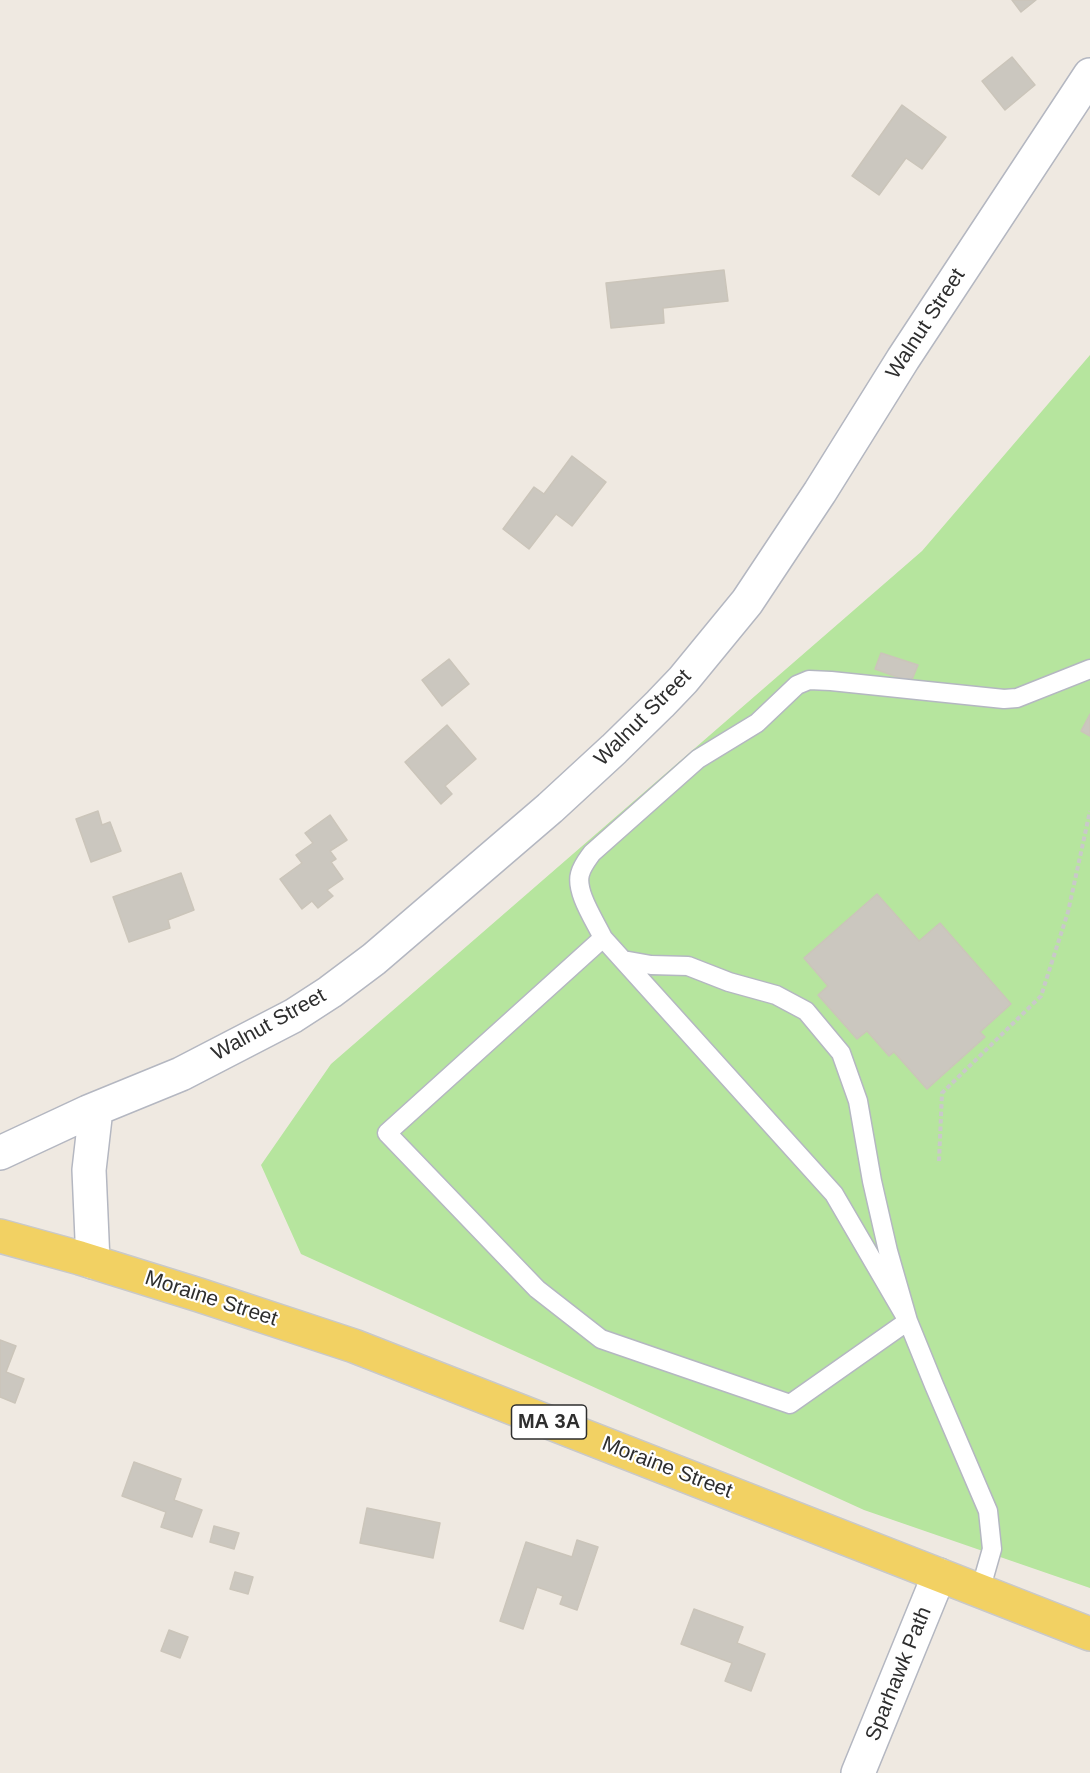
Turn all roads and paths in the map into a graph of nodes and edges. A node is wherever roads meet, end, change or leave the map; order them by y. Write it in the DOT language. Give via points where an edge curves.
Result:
graph roads {
  1 [pos="1090,75"];
  2 [pos="1090,669"];
  3 [pos="1090,812"];
  4 [pos="603,938"];
  5 [pos="624,960"];
  6 [pos="96,1109"];
  7 [pos="0,1153"];
  8 [pos="939,1161"];
  9 [pos="0,1236"];
  10 [pos="93,1262"];
  11 [pos="909,1321"];
  12 [pos="939,1575"];
  13 [pos="980,1591"];
  14 [pos="1090,1634"];
  15 [pos="858,1773"];
  1 -- 6 [label="street, Walnut Street" via="747,602 660,704 550,808 330,992 293,1016 181,1074"];
  2 -- 4 [label="lane" via="1017,698 1004,699 831,681 809,680 797,685 757,723 698,759 583,864 579,889"];
  3 -- 8 [label="path" via="1068,912 1041,996 942,1093"];
  4 -- 5 [label="lane"];
  4 -- 11 [label="lane" via="387,1133 537,1289 600,1339 790,1404"];
  5 -- 11 [label="lane" via="834,1194"];
  5 -- 11 [label="lane" via="688,966 776,995 806,1011 841,1053 858,1101 888,1251"];
  6 -- 7 [label="street, Walnut Street"];
  6 -- 10 [label="street" via="89,1170"];
  9 -- 10 [label="main road, Moraine Street / MA 3A"];
  10 -- 12 [label="main road, Moraine Street / MA 3A" via="354,1346"];
  11 -- 13 [label="lane" via="988,1511 992,1549"];
  12 -- 13 [label="main road, Moraine Street / MA 3A"];
  12 -- 15 [label="street, Sparhawk Path"];
  13 -- 14 [label="main road, Moraine Street / MA 3A"];
}
